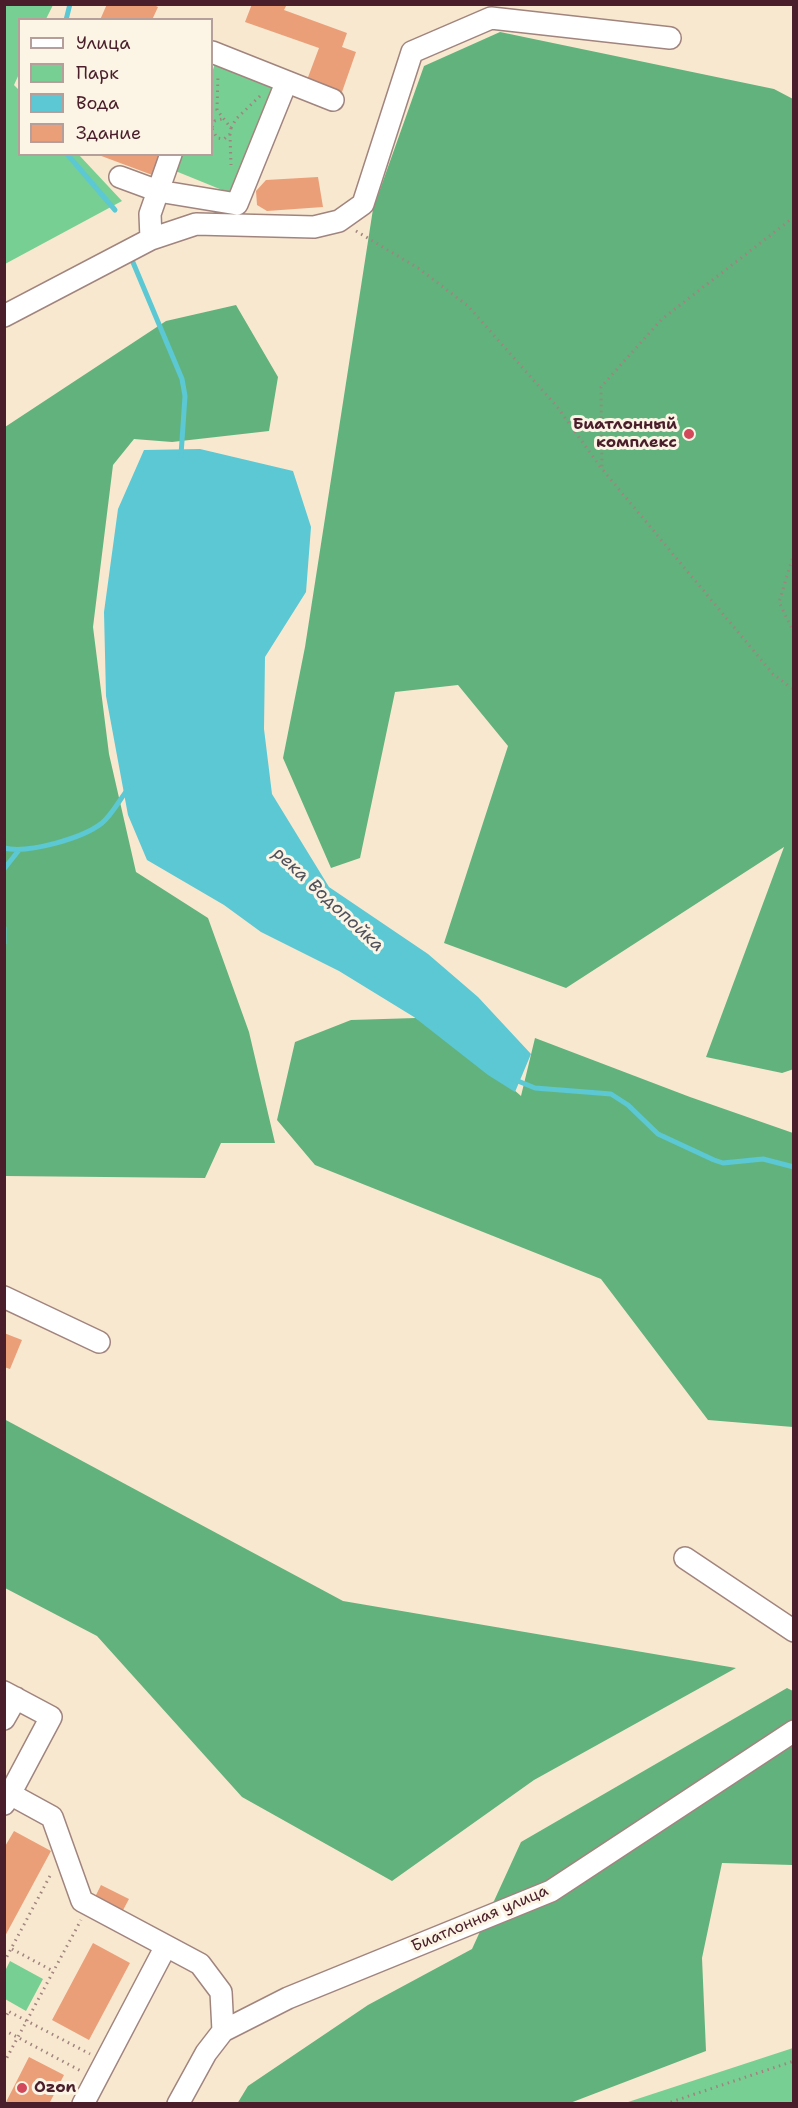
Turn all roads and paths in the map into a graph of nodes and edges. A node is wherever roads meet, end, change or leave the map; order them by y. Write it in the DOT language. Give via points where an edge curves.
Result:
graph roads {
  1 [pos="670,38"];
  2 [pos="217,59"];
  3 [pos="286,83"];
  4 [pos="265,92"];
  5 [pos="333,100"];
  6 [pos="222,119"];
  7 [pos="213,126"];
  8 [pos="231,128"];
  9 [pos="213,134"];
  10 [pos="230,135"];
  11 [pos="170,156"];
  12 [pos="231,173"];
  13 [pos="120,177"];
  14 [pos="158,191"];
  15 [pos="794,217"];
  16 [pos="339,221"];
  17 [pos="151,239"];
  18 [pos="4,316"];
  19 [pos="602,469"];
  20 [pos="794,553"];
  21 [pos="794,633"];
  22 [pos="794,690"];
  23 [pos="4,1297"];
  24 [pos="99,1342"];
  25 [pos="685,1558"];
  26 [pos="794,1632"];
  27 [pos="10,1695"];
  28 [pos="4,1719"];
  29 [pos="794,1731"];
  30 [pos="7,1799"];
  31 [pos="64,1851"];
  32 [pos="88,1905"];
  33 [pos="166,1946"];
  34 [pos="12,1949"];
  35 [pos="4,1962"];
  36 [pos="53,1971"];
  37 [pos="4,2008"];
  38 [pos="9,2011"];
  39 [pos="4,2020"];
  40 [pos="27,2020"];
  41 [pos="4,2030"];
  42 [pos="223,2031"];
  43 [pos="18,2037"];
  44 [pos="794,2061"];
  45 [pos="4,2063"];
  46 [pos="100,2070"];
  47 [pos="83,2103"];
  48 [pos="178,2103"];
  49 [pos="665,2103"];
  1 -- 16 [label="street" via="490,18 411,52 363,204"];
  2 -- 3 [label="street"];
  2 -- 6 [label="path" via="217,110"];
  3 -- 5 [label="street"];
  3 -- 14 [label="street" via="237,204"];
  4 -- 8 [label="path"];
  6 -- 7 [label="path"];
  6 -- 8 [label="path"];
  8 -- 10 [label="path"];
  9 -- 10 [label="path" via="224,139"];
  10 -- 12 [label="path"];
  11 -- 14 [label="street"];
  13 -- 14 [label="street"];
  14 -- 17 [label="street" via="150,214"];
  15 -- 19 [label="path" via="662,319 601,387"];
  16 -- 17 [label="street" via="314,227 196,224"];
  16 -- 19 [label="path" via="418,268 468,306 559,409"];
  17 -- 18 [label="street"];
  19 -- 22 [label="path" via="773,674"];
  20 -- 21 [label="path" via="779,602"];
  23 -- 24 [label="street"];
  25 -- 26 [label="street"];
  27 -- 28 [label="street"];
  27 -- 30 [label="street" via="51,1717"];
  29 -- 42 [label="street, Биатлонная улица" via="551,1891 288,1998"];
  30 -- 31 [label="street" via="52,1817"];
  31 -- 32 [label="street" via="78,1895"];
  31 -- 34 [label="path"];
  32 -- 33 [label="street"];
  32 -- 36 [label="path"];
  33 -- 42 [label="street" via="200,1964 220,1992"];
  33 -- 46 [label="street"];
  34 -- 35 [label="path"];
  34 -- 36 [label="path"];
  36 -- 40 [label="path"];
  37 -- 38 [label="path"];
  38 -- 39 [label="path"];
  38 -- 40 [label="path"];
  40 -- 43 [label="path"];
  40 -- 46 [label="path"];
  41 -- 43 [label="path"];
  42 -- 48 [label="street, Биатлонная улица"];
  43 -- 45 [label="path"];
  43 -- 46 [label="path"];
  44 -- 49 [label="path"];
  46 -- 47 [label="street"];
}
